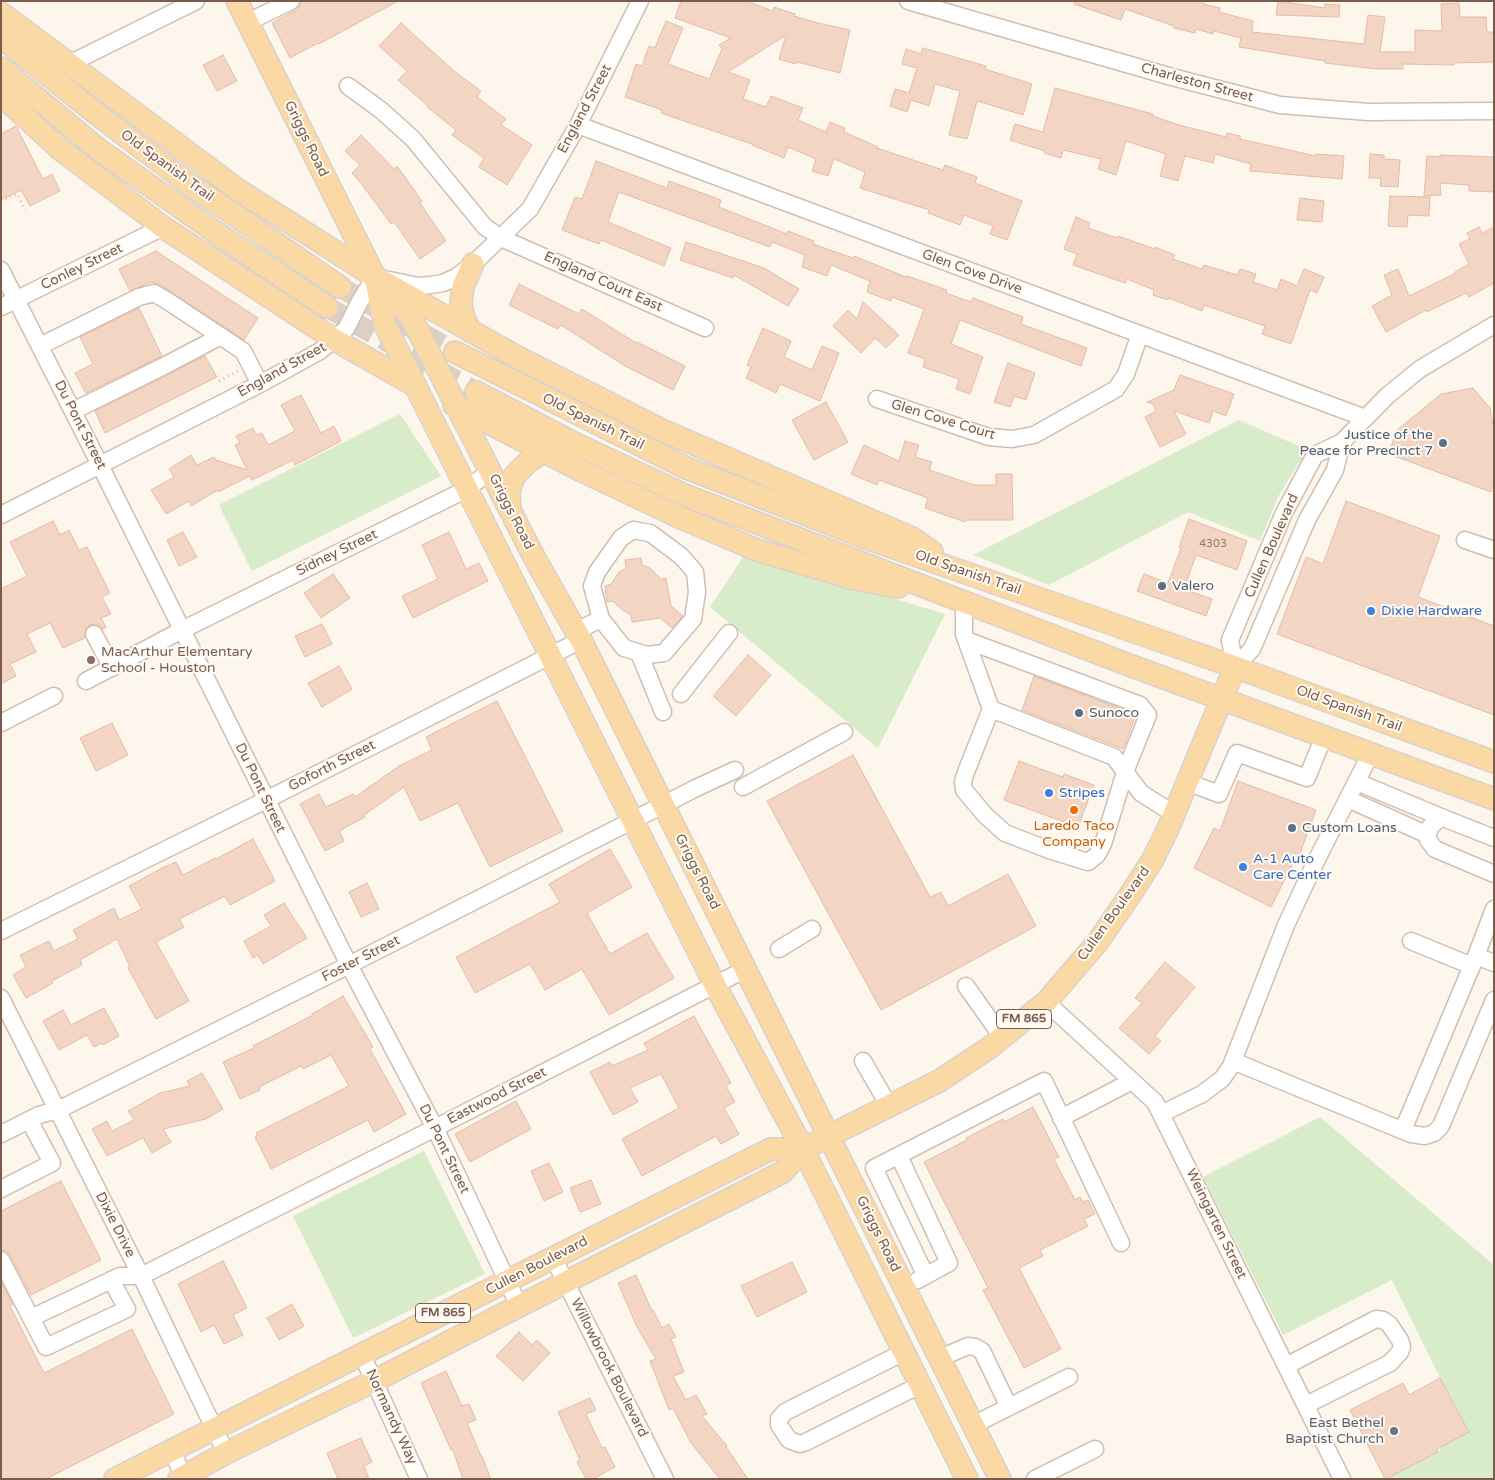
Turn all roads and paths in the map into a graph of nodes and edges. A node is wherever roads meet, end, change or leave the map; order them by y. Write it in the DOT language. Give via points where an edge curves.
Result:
graph roads {
  1 [pos="196,1"];
  2 [pos="238,1"];
  3 [pos="291,1"];
  4 [pos="640,1"];
  5 [pos="908,1"];
  6 [pos="1,13"];
  7 [pos="248,22"];
  8 [pos="1,37"];
  9 [pos="69,64"];
  10 [pos="1,68"];
  11 [pos="348,86"];
  12 [pos="1,95"];
  13 [pos="1494,112"];
  14 [pos="578,125"];
  15 [pos="1,201"];
  16 [pos="25,210"];
  17 [pos="163,227"];
  18 [pos="501,238"];
  19 [pos="473,264"];
  20 [pos="1,270"];
  21 [pos="375,277"];
  22 [pos="340,286"];
  23 [pos="9,303"];
  24 [pos="327,307"];
  25 [pos="1494,325"];
  26 [pos="705,328"];
  27 [pos="470,331"];
  28 [pos="1140,334"];
  29 [pos="221,336"];
  30 [pos="335,340"];
  31 [pos="40,346"];
  32 [pos="455,352"];
  33 [pos="244,368"];
  34 [pos="219,381"];
  35 [pos="260,384"];
  36 [pos="415,385"];
  37 [pos="476,392"];
  38 [pos="877,399"];
  39 [pos="458,407"];
  40 [pos="73,411"];
  41 [pos="1365,418"];
  42 [pos="1342,442"];
  43 [pos="544,452"];
  44 [pos="100,466"];
  45 [pos="490,471"];
  46 [pos="466,489"];
  47 [pos="510,512"];
  48 [pos="1,515"];
  49 [pos="1465,540"];
  50 [pos="1494,550"];
  51 [pos="967,573"];
  52 [pos="938,592"];
  53 [pos="964,602"];
  54 [pos="601,619"];
  55 [pos="182,630"];
  56 [pos="728,633"];
  57 [pos="94,634"];
  58 [pos="579,635"];
  59 [pos="966,640"];
  60 [pos="639,653"];
  61 [pos="550,655"];
  62 [pos="1235,667"];
  63 [pos="112,668"];
  64 [pos="86,681"];
  65 [pos="681,694"];
  66 [pos="54,696"];
  67 [pos="1221,699"];
  68 [pos="991,709"];
  69 [pos="663,712"];
  70 [pos="1,722"];
  71 [pos="844,732"];
  72 [pos="1324,736"];
  73 [pos="1438,741"];
  74 [pos="1371,753"];
  75 [pos="1494,762"];
  76 [pos="735,770"];
  77 [pos="1125,772"];
  78 [pos="1424,772"];
  79 [pos="1187,782"];
  80 [pos="1357,782"];
  81 [pos="743,787"];
  82 [pos="1348,799"];
  83 [pos="1494,799"];
  84 [pos="266,800"];
  85 [pos="664,805"];
  86 [pos="1174,814"];
  87 [pos="1441,817"];
  88 [pos="632,821"];
  89 [pos="1428,835"];
  90 [pos="1494,838"];
  91 [pos="1494,874"];
  92 [pos="1494,909"];
  93 [pos="812,930"];
  94 [pos="1,931"];
  95 [pos="1411,941"];
  96 [pos="779,949"];
  97 [pos="1474,961"];
  98 [pos="1493,961"];
  99 [pos="349,965"];
  100 [pos="746,969"];
  101 [pos="715,985"];
  102 [pos="966,986"];
  103 [pos="1,998"];
  104 [pos="1494,1000"];
  105 [pos="1046,1002"];
  106 [pos="1002,1037"];
  107 [pos="863,1061"];
  108 [pos="1233,1061"];
  109 [pos="1132,1081"];
  110 [pos="889,1106"];
  111 [pos="58,1110"];
  112 [pos="1161,1114"];
  113 [pos="1061,1118"];
  114 [pos="29,1120"];
  115 [pos="435,1128"];
  116 [pos="1402,1130"];
  117 [pos="1,1134"];
  118 [pos="829,1135"];
  119 [pos="803,1149"];
  120 [pos="899,1156"];
  121 [pos="1,1189"];
  122 [pos="1122,1244"];
  123 [pos="553,1257"];
  124 [pos="1,1260"];
  125 [pos="141,1276"];
  126 [pos="926,1276"];
  127 [pos="111,1280"];
  128 [pos="507,1281"];
  129 [pos="566,1283"];
  130 [pos="905,1287"];
  131 [pos="519,1306"];
  132 [pos="31,1318"];
  133 [pos="362,1354"];
  134 [pos="940,1358"];
  135 [pos="1286,1366"];
  136 [pos="912,1369"];
  137 [pos="1069,1377"];
  138 [pos="374,1381"];
  139 [pos="1306,1405"];
  140 [pos="1010,1407"];
  141 [pos="973,1425"];
  142 [pos="214,1429"];
  143 [pos="1095,1449"];
  144 [pos="172,1450"];
  145 [pos="226,1453"];
  146 [pos="182,1478"];
  147 [pos="116,1479"];
  148 [pos="420,1479"];
  149 [pos="665,1479"];
  150 [pos="967,1479"];
  151 [pos="1000,1479"];
  152 [pos="1035,1479"];
  153 [pos="1342,1479"];
  1 -- 9 [label="street"];
  2 -- 7 [label="main road, Griggs Road"];
  3 -- 7 [label="street"];
  4 -- 14 [label="street, England Street"];
  5 -- 13 [label="street, Charleston Street" via="1280,105 1368,112"];
  6 -- 9 [label="main road"];
  7 -- 21 [label="main road, Griggs Road"];
  8 -- 22 [label="main road, Old Spanish Trail" via="192,186"];
  9 -- 21 [label="main road" via="238,189"];
  10 -- 24 [label="main road, Old Spanish Trail" via="98,149"];
  11 -- 18 [label="street, England Court East" via="413,139 485,227"];
  12 -- 17 [label="main road" via="61,150"];
  14 -- 18 [label="street, England Street" via="530,209"];
  14 -- 28 [label="street, Glen Cove Drive"];
  15 -- 16 [label="path" via="17,194"];
  17 -- 23 [label="street, Conley Street"];
  17 -- 30 [label="main road"];
  18 -- 19 [label="street, England Street"];
  18 -- 26 [label="street, England Court East"];
  19 -- 21 [label="street, England Street" via="456,277 431,285 418,286"];
  19 -- 27 [label="main road" via="463,286 461,303"];
  20 -- 23 [label="street, Du Pont Street"];
  21 -- 27 [label="main road"];
  21 -- 30 [label="street, England Street" via="346,328"];
  21 -- 36 [label="main road, Griggs Road" via="385,325"];
  21 -- 39 [label="main road, Griggs Road" via="410,317"];
  23 -- 31 [label="street, Du Pont Street"];
  25 -- 41 [label="street, Cullen Boulevard" via="1420,369"];
  27 -- 51 [label="main road" via="664,431 912,538"];
  28 -- 38 [label="street, Glen Cove Court" via="1126,374 1116,390 1034,435 1012,439 989,437"];
  28 -- 41 [label="street, Glen Cove Drive"];
  29 -- 31 [label="street" via="154,293 139,297"];
  29 -- 35 [label="street" via="244,351"];
  29 -- 40 [label="street"];
  30 -- 35 [label="street, England Street" via="320,352"];
  30 -- 36 [label="main road"];
  31 -- 40 [label="street, Du Pont Street"];
  32 -- 51 [label="main road, Old Spanish Trail" via="684,467 866,538"];
  33 -- 34 [label="path"];
  35 -- 44 [label="street, England Street"];
  36 -- 39 [label="main road"];
  36 -- 46 [label="main road, Griggs Road"];
  37 -- 52 [label="main road, Old Spanish Trail" via="687,496"];
  39 -- 43 [label="main road"];
  39 -- 45 [label="main road, Griggs Road"];
  40 -- 44 [label="street, Du Pont Street"];
  41 -- 42 [label="street, Cullen Boulevard"];
  42 -- 62 [label="street, Cullen Boulevard" via="1335,470 1307,520 1252,649"];
  42 -- 62 [label="street, Cullen Boulevard" via="1315,455 1284,513 1230,640"];
  43 -- 47 [label="main road" via="515,475 509,490"];
  43 -- 52 [label="main road" via="679,517 757,550 851,578"];
  44 -- 48 [label="street, England Street"];
  44 -- 55 [label="street, Du Pont Street"];
  45 -- 46 [label="street, Sidney Street"];
  45 -- 47 [label="main road, Griggs Road"];
  46 -- 55 [label="street, Sidney Street"];
  46 -- 61 [label="main road, Griggs Road"];
  47 -- 58 [label="main road, Griggs Road"];
  49 -- 50 [label="street"];
  51 -- 53 [label="main road"];
  51 -- 62 [label="main road, Old Spanish Trail"];
  52 -- 53 [label="main road, Old Spanish Trail"];
  53 -- 59 [label="street"];
  53 -- 67 [label="main road, Old Spanish Trail"];
  54 -- 58 [label="street, Goforth Street"];
  54 -- 60 [label="street" via="624,648"];
  54 -- 60 [label="street" via="592,586 597,572 621,538 633,530 650,533 681,556 695,572 697,592 693,619 664,653"];
  55 -- 63 [label="street, Sidney Street"];
  55 -- 84 [label="street, Du Pont Street"];
  56 -- 65 [label="street"];
  57 -- 63 [label="street"];
  58 -- 61 [label="street, Goforth Street"];
  58 -- 85 [label="main road, Griggs Road"];
  59 -- 68 [label="street"];
  59 -- 77 [label="street" via="1140,705 1148,715"];
  60 -- 69 [label="street"];
  61 -- 84 [label="street, Goforth Street"];
  61 -- 88 [label="main road, Griggs Road"];
  62 -- 67 [label="main road, Cullen Boulevard / FM 865"];
  62 -- 73 [label="main road, Old Spanish Trail"];
  63 -- 64 [label="street, Sidney Street"];
  66 -- 70 [label="street"];
  67 -- 72 [label="main road, Old Spanish Trail"];
  67 -- 79 [label="main road, Cullen Boulevard / FM 865"];
  68 -- 77 [label="street" via="1114,757"];
  68 -- 77 [label="street" via="966,772 964,790 1005,833 1088,862 1103,844"];
  71 -- 81 [label="street"];
  72 -- 74 [label="main road, Old Spanish Trail"];
  72 -- 79 [label="street" via="1307,778 1237,752 1219,794"];
  73 -- 75 [label="main road, Old Spanish Trail"];
  73 -- 78 [label="main road"];
  74 -- 78 [label="main road, Old Spanish Trail"];
  74 -- 80 [label="street"];
  76 -- 85 [label="street, Foster Street"];
  77 -- 86 [label="street" via="1141,793"];
  78 -- 83 [label="main road, Old Spanish Trail"];
  79 -- 86 [label="main road, Cullen Boulevard / FM 865"];
  80 -- 82 [label="street"];
  80 -- 87 [label="street"];
  82 -- 89 [label="street"];
  82 -- 108 [label="street" via="1286,925"];
  84 -- 94 [label="street, Goforth Street"];
  84 -- 99 [label="street, Du Pont Street"];
  85 -- 88 [label="street, Foster Street"];
  85 -- 100 [label="main road, Griggs Road"];
  86 -- 105 [label="main road, Cullen Boulevard / FM 865" via="1152,861 1130,895 1097,943"];
  87 -- 89 [label="street" via="1430,827"];
  87 -- 90 [label="street"];
  88 -- 99 [label="street, Foster Street"];
  88 -- 101 [label="main road, Griggs Road"];
  89 -- 91 [label="street" via="1435,849"];
  92 -- 97 [label="street"];
  93 -- 96 [label="street"];
  95 -- 97 [label="street"];
  97 -- 98 [label="street"];
  97 -- 116 [label="street"];
  99 -- 111 [label="street, Foster Street"];
  99 -- 115 [label="street, Du Pont Street"];
  100 -- 101 [label="street, Eastwood Street"];
  100 -- 118 [label="main road, Griggs Road"];
  101 -- 115 [label="street, Eastwood Street"];
  101 -- 119 [label="main road, Griggs Road"];
  102 -- 106 [label="street"];
  103 -- 111 [label="street, Dixie Drive"];
  104 -- 116 [label="street" via="1440,1126 1425,1136"];
  105 -- 106 [label="main road, Cullen Boulevard / FM 865"];
  105 -- 109 [label="street, Weingarten Street"];
  106 -- 110 [label="main road, Cullen Boulevard / FM 865" via="939,1081"];
  107 -- 110 [label="street"];
  108 -- 112 [label="street" via="1222,1079 1202,1094"];
  108 -- 116 [label="street"];
  109 -- 112 [label="street, Weingarten Street" via="1155,1102"];
  109 -- 113 [label="street"];
  110 -- 118 [label="main road, Cullen Boulevard / FM 865"];
  111 -- 114 [label="street, Foster Street"];
  111 -- 125 [label="street, Dixie Drive"];
  112 -- 135 [label="street, Weingarten Street"];
  113 -- 120 [label="street" via="1044,1081"];
  113 -- 122 [label="street"];
  114 -- 117 [label="street, Foster Street"];
  114 -- 121 [label="street" via="52,1163"];
  115 -- 125 [label="street, Eastwood Street"];
  115 -- 128 [label="street, Du Pont Street"];
  118 -- 119 [label="main road, Cullen Boulevard / FM 865"];
  118 -- 130 [label="main road, Griggs Road"];
  119 -- 123 [label="main road, Cullen Boulevard / FM 865" via="771,1149"];
  119 -- 129 [label="main road, Cullen Boulevard / FM 865" via="783,1172"];
  119 -- 136 [label="main road, Griggs Road"];
  120 -- 126 [label="street" via="950,1263"];
  120 -- 126 [label="street" via="874,1168"];
  123 -- 128 [label="main road, Cullen Boulevard / FM 865"];
  123 -- 129 [label="street, Willowbrook Boulevard"];
  124 -- 132 [label="street"];
  125 -- 127 [label="street" via="120,1276"];
  125 -- 142 [label="street, Dixie Drive"];
  126 -- 130 [label="street"];
  127 -- 132 [label="street"];
  127 -- 132 [label="street" via="126,1310 46,1347"];
  128 -- 131 [label="street, Du Pont Street"];
  128 -- 133 [label="main road, Cullen Boulevard / FM 865"];
  129 -- 131 [label="main road, Cullen Boulevard / FM 865"];
  129 -- 149 [label="street, Willowbrook Boulevard"];
  130 -- 134 [label="main road, Griggs Road"];
  131 -- 138 [label="main road, Cullen Boulevard / FM 865"];
  133 -- 138 [label="street, Normandy Way"];
  133 -- 142 [label="main road, Cullen Boulevard / FM 865"];
  134 -- 136 [label="main road"];
  134 -- 140 [label="street" via="975,1346 982,1351"];
  134 -- 141 [label="main road, Griggs Road"];
  135 -- 139 [label="street, Weingarten Street"];
  135 -- 139 [label="street" via="1376,1319 1389,1324 1400,1340 1400,1352 1390,1363"];
  136 -- 136 [label="street" via="785,1412 779,1419 779,1425 789,1440 800,1444 806,1442"];
  136 -- 150 [label="main road, Griggs Road"];
  137 -- 140 [label="street"];
  138 -- 145 [label="main road, Cullen Boulevard / FM 865"];
  138 -- 148 [label="street, Normandy Way"];
  139 -- 153 [label="street, Weingarten Street"];
  140 -- 141 [label="street"];
  141 -- 151 [label="main road, Griggs Road"];
  142 -- 144 [label="main road, Cullen Boulevard / FM 865"];
  142 -- 145 [label="street, Dixie Drive"];
  143 -- 152 [label="street"];
  144 -- 146 [label="street"];
  144 -- 147 [label="main road, Cullen Boulevard / FM 865"];
  145 -- 146 [label="main road, Cullen Boulevard / FM 865"];
}
